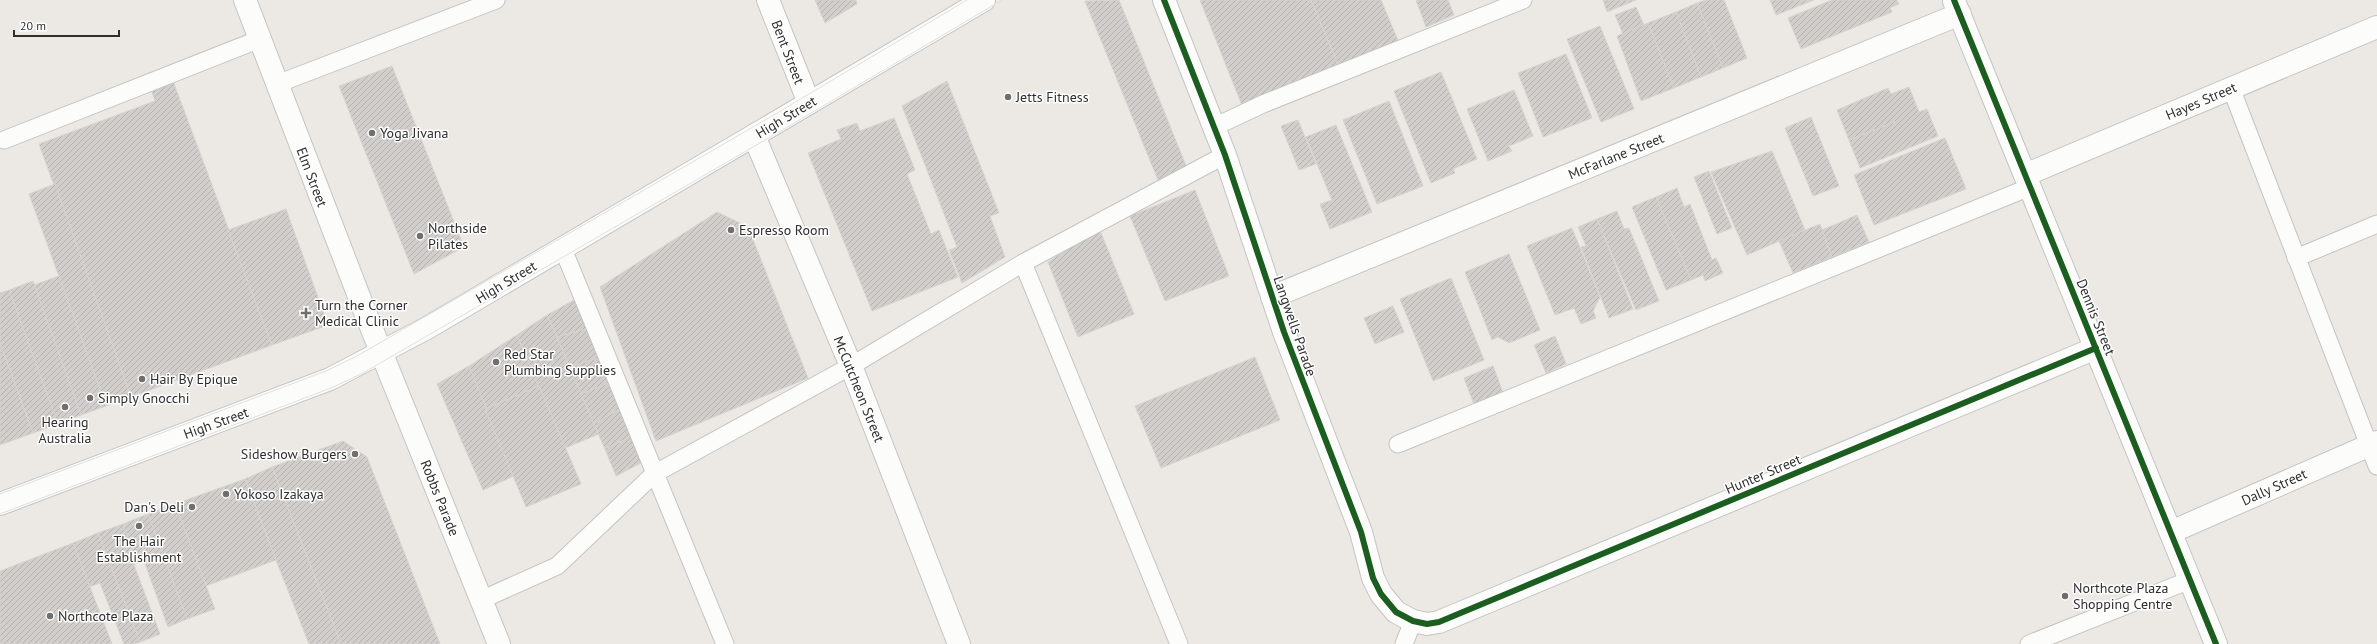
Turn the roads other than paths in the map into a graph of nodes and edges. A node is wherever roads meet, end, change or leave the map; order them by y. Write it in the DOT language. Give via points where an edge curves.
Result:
graph roads {
  1 [pos="245,0"];
  2 [pos="496,0"];
  3 [pos="768,0"];
  4 [pos="984,0"];
  5 [pos="1164,0"];
  6 [pos="1523,0"];
  7 [pos="1957,7"];
  8 [pos="2377,27"];
  9 [pos="260,39"];
  10 [pos="277,84"];
  11 [pos="2231,88"];
  12 [pos="809,103"];
  13 [pos="1214,127"];
  14 [pos="754,136"];
  15 [pos="4,140"];
  16 [pos="1225,155"];
  17 [pos="2027,181"];
  18 [pos="2377,224"];
  19 [pos="563,248"];
  20 [pos="2296,258"];
  21 [pos="1023,263"];
  22 [pos="1272,297"];
  23 [pos="2096,348"];
  24 [pos="381,353"];
  25 [pos="851,366"];
  26 [pos="1398,444"];
  27 [pos="2373,444"];
  28 [pos="2377,466"];
  29 [pos="654,474"];
  30 [pos="0,504"];
  31 [pos="2171,532"];
  32 [pos="2190,580"];
  33 [pos="481,600"];
  34 [pos="1413,621"];
  35 [pos="1439,622"];
  36 [pos="499,644"];
  37 [pos="725,644"];
  38 [pos="959,644"];
  39 [pos="1179,644"];
  40 [pos="1404,644"];
  41 [pos="2029,644"];
  42 [pos="2216,644"];
  1 -- 9 [label="street, Elm Street"];
  2 -- 10 [label="lane"];
  3 -- 12 [label="street, Bent Street"];
  4 -- 12 [label="street, High Street"];
  5 -- 13 [label="street, Langwells Parade"];
  6 -- 13 [label="lane" via="1263,104"];
  7 -- 17 [label="street, Dennis Street"];
  7 -- 22 [label="street, McFarlane Street"];
  8 -- 11 [label="street, Hayes Street"];
  9 -- 10 [label="street, Elm Street"];
  9 -- 15 [label="lane"];
  10 -- 24 [label="street, Elm Street"];
  11 -- 17 [label="street, Hayes Street"];
  11 -- 20 [label="lane"];
  12 -- 14 [label="street, High Street"];
  13 -- 16 [label="street, Langwells Parade"];
  14 -- 19 [label="street, High Street"];
  14 -- 25 [label="street, McCutcheon Street"];
  16 -- 21 [label="lane"];
  16 -- 22 [label="street, Langwells Parade"];
  17 -- 23 [label="street, Dennis Street"];
  17 -- 26 [label="lane"];
  18 -- 20 [label="lane"];
  19 -- 24 [label="street, High Street"];
  19 -- 29 [label="lane"];
  20 -- 27 [label="lane"];
  21 -- 25 [label="lane"];
  21 -- 39 [label="lane"];
  22 -- 34 [label="street, Langwells Parade" via="1361,532 1373,578 1389,606"];
  23 -- 31 [label="street, Dennis Street"];
  23 -- 35 [label="street, Hunter Street"];
  24 -- 30 [label="street, High Street" via="330,379 286,397"];
  24 -- 33 [label="street, Robbs Parade"];
  25 -- 29 [label="lane"];
  25 -- 38 [label="street, McCutcheon Street"];
  27 -- 28 [label="lane"];
  27 -- 31 [label="street, Dally Street"];
  29 -- 33 [label="lane" via="557,566"];
  29 -- 37 [label="lane"];
  31 -- 32 [label="street, Dennis Street"];
  32 -- 41 [label="lane"];
  32 -- 42 [label="street, Dennis Street"];
  33 -- 36 [label="street, Robbs Parade"];
  34 -- 35 [label="street, Langwells Parade" via="1427,624"];
  34 -- 40 [label="lane"];
}
